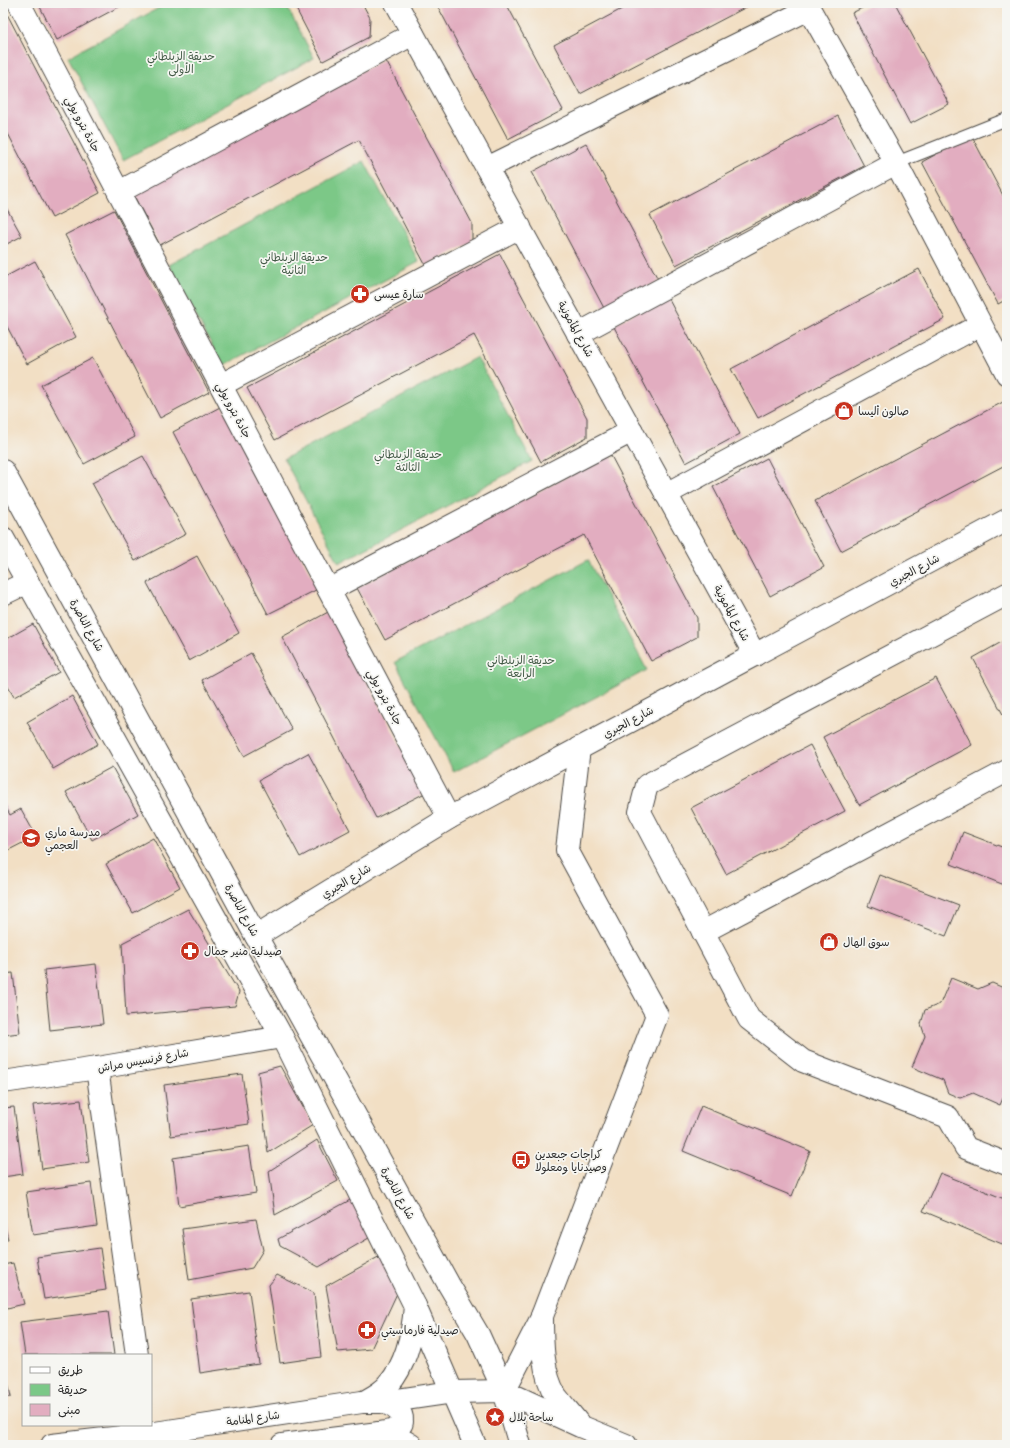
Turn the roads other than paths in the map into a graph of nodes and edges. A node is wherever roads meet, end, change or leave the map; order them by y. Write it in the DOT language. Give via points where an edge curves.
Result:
graph roads {
  1 [pos="19,3"];
  2 [pos="402,5"];
  3 [pos="812,5"];
  4 [pos="413,34"];
  5 [pos="1007,119"];
  6 [pos="896,163"];
  7 [pos="487,168"];
  8 [pos="119,192"];
  9 [pos="520,227"];
  10 [pos="980,325"];
  11 [pos="578,334"];
  12 [pos="1007,374"];
  13 [pos="220,384"];
  14 [pos="632,431"];
  15 [pos="3,471"];
  16 [pos="666,494"];
  17 [pos="1007,520"];
  18 [pos="3,538"];
  19 [pos="28,582"];
  20 [pos="329,590"];
  21 [pos="3,594"];
  22 [pos="1007,594"];
  23 [pos="755,655"];
  24 [pos="579,748"];
  25 [pos="1007,771"];
  26 [pos="449,818"];
  27 [pos="703,932"];
  28 [pos="256,936"];
  29 [pos="282,1037"];
  30 [pos="97,1068"];
  31 [pos="3,1082"];
  32 [pos="1007,1164"];
  33 [pos="415,1306"];
  34 [pos="542,1316"];
  35 [pos="137,1354"];
  36 [pos="504,1390"];
  37 [pos="453,1392"];
  38 [pos="373,1402"];
  39 [pos="580,1426"];
  40 [pos="148,1429"];
  41 [pos="379,1433"];
  42 [pos="52,1445"];
  43 [pos="282,1445"];
  44 [pos="411,1445"];
  45 [pos="475,1445"];
  46 [pos="520,1445"];
  47 [pos="626,1445"];
  1 -- 8 [label="street, جادة بترو بولي"];
  2 -- 4 [label="street, شارع المأمونية"];
  3 -- 6 [label="street"];
  3 -- 7 [label="street"];
  4 -- 7 [label="street, شارع المأمونية"];
  4 -- 8 [label="street"];
  5 -- 6 [label="lane"];
  6 -- 10 [label="street"];
  6 -- 11 [label="street"];
  7 -- 9 [label="street, شارع المأمونية"];
  8 -- 13 [label="street, جادة بترو بولي"];
  9 -- 11 [label="street, شارع المأمونية"];
  9 -- 13 [label="street"];
  10 -- 12 [label="street"];
  10 -- 16 [label="street"];
  11 -- 14 [label="street, شارع المأمونية"];
  13 -- 20 [label="street, جادة بترو بولي"];
  14 -- 16 [label="street, شارع المأمونية"];
  14 -- 20 [label="street"];
  15 -- 28 [label="street, شارع الناصرة"];
  16 -- 23 [label="street, شارع المأمونية"];
  17 -- 23 [label="street, شارع الجبري"];
  18 -- 19 [label="street"];
  19 -- 21 [label="street"];
  19 -- 29 [label="street"];
  20 -- 26 [label="street, جادة بترو بولي"];
  22 -- 27 [label="street" via="647,785 640,812"];
  23 -- 24 [label="street, شارع الجبري"];
  24 -- 26 [label="street, شارع الجبري"];
  24 -- 34 [label="street" via="567,850 657,1015"];
  25 -- 27 [label="street"];
  26 -- 28 [label="street, شارع الجبري"];
  27 -- 32 [label="street" via="749,1019 803,1061 948,1117 966,1148"];
  28 -- 36 [label="street, شارع الناصرة" via="478,1334"];
  29 -- 30 [label="street, شارع فرنسيس مراش"];
  29 -- 33 [label="street"];
  30 -- 31 [label="street, شارع فرنسيس مراش"];
  30 -- 35 [label="street"];
  33 -- 37 [label="street"];
  33 -- 38 [label="street" via="408,1347 400,1366 389,1385 377,1394"];
  34 -- 36 [label="street"];
  34 -- 39 [label="street" via="544,1359 549,1381 556,1396"];
  36 -- 37 [label="street, شارع المنامة"];
  36 -- 39 [label="street"];
  36 -- 46 [label="street, شارع الناصرة"];
  37 -- 38 [label="street, شارع المنامة"];
  37 -- 45 [label="street"];
  38 -- 40 [label="street, شارع المنامة"];
  38 -- 41 [label="street" via="394,1407 401,1413 401,1425 396,1429"];
  39 -- 47 [label="street"];
  40 -- 42 [label="street, شارع المنامة"];
  41 -- 43 [label="street"];
  41 -- 44 [label="street"];
}
